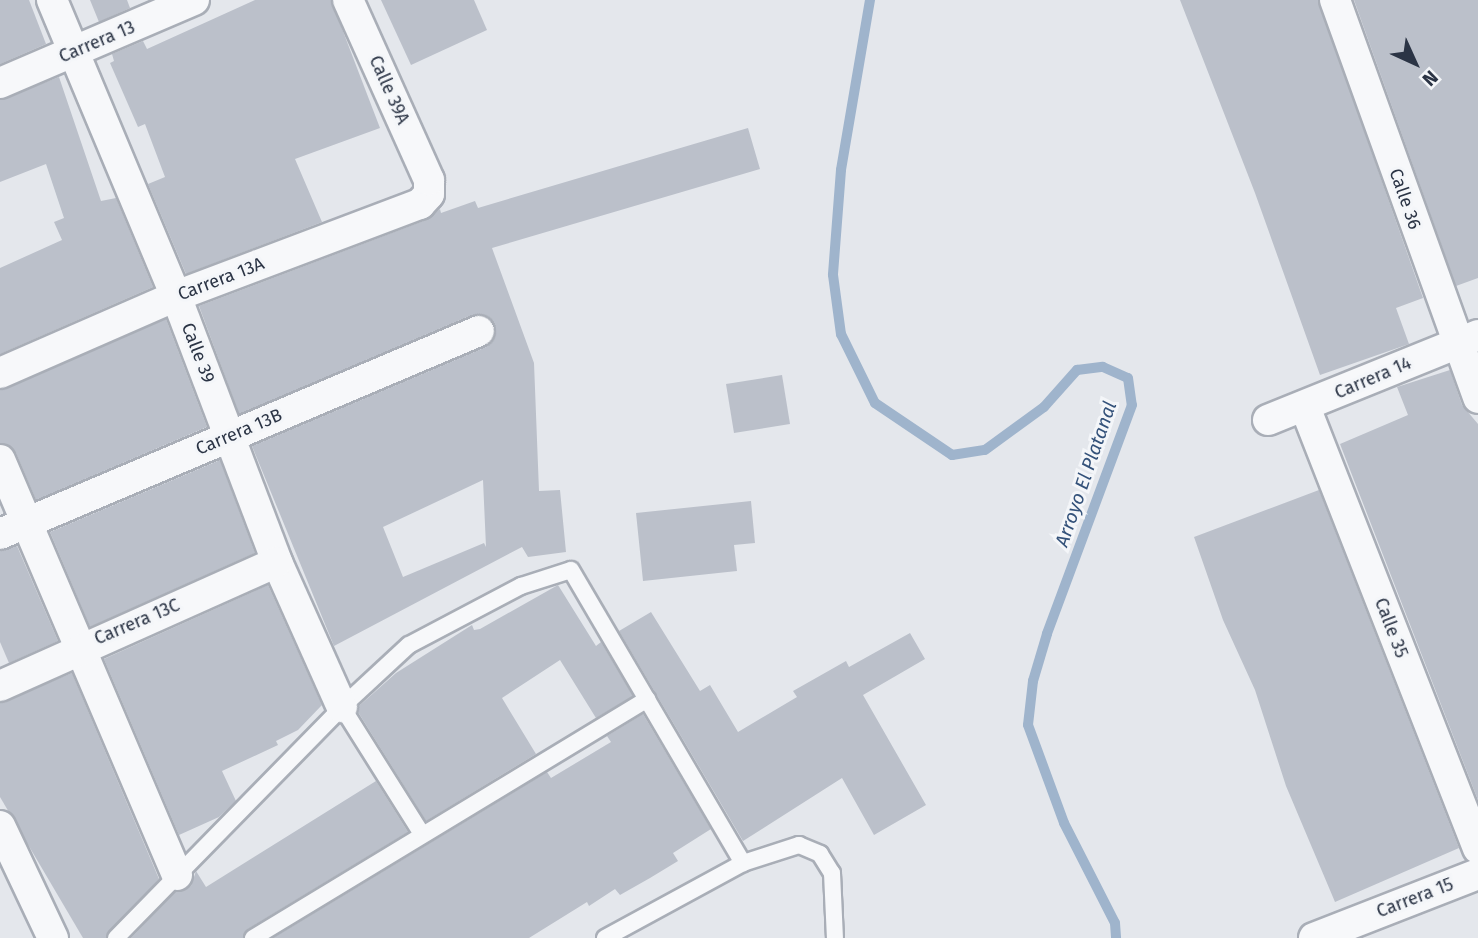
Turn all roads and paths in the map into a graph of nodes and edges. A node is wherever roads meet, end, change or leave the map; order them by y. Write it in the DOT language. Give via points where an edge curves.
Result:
graph roads {
  1 [pos="52,0"];
  2 [pos="194,0"];
  3 [pos="348,0"];
  4 [pos="1335,0"];
  5 [pos="75,52"];
  6 [pos="0,83"];
  7 [pos="429,180"];
  8 [pos="176,296"];
  9 [pos="479,331"];
  10 [pos="1467,339"];
  11 [pos="0,373"];
  12 [pos="1478,398"];
  13 [pos="1305,407"];
  14 [pos="1268,420"];
  15 [pos="229,435"];
  16 [pos="0,460"];
  17 [pos="28,522"];
  18 [pos="0,534"];
  19 [pos="277,562"];
  20 [pos="79,647"];
  21 [pos="0,686"];
  22 [pos="647,699"];
  23 [pos="342,707"];
  24 [pos="0,826"];
  25 [pos="422,834"];
  26 [pos="1478,848"];
  27 [pos="743,863"];
  28 [pos="177,874"];
  29 [pos="1478,874"];
  30 [pos="1322,937"];
  31 [pos="53,938"];
  32 [pos="116,938"];
  33 [pos="253,938"];
  34 [pos="605,938"];
  35 [pos="835,938"];
  1 -- 5 [label="street, Calle 39"];
  2 -- 5 [label="street, Carrera 13"];
  3 -- 7 [label="street, Calle 39A"];
  4 -- 10 [label="street, Calle 36"];
  5 -- 6 [label="street, Carrera 13"];
  5 -- 8 [label="street, Calle 39"];
  7 -- 8 [label="street, Carrera 13A" via="429,194 420,204"];
  8 -- 11 [label="street, Carrera 13A"];
  8 -- 15 [label="street, Calle 39"];
  9 -- 15 [label="street, Carrera 13B"];
  10 -- 12 [label="street, Calle 36"];
  10 -- 13 [label="street, Carrera 14"];
  13 -- 14 [label="street, Carrera 14"];
  13 -- 26 [label="street, Calle 35"];
  15 -- 17 [label="street, Carrera 13B"];
  15 -- 19 [label="street, Calle 39"];
  16 -- 17 [label="street"];
  17 -- 18 [label="street, Carrera 13B"];
  17 -- 20 [label="street"];
  19 -- 20 [label="street, Carrera 13C"];
  19 -- 23 [label="street, Calle 39"];
  20 -- 21 [label="street, Carrera 13C"];
  20 -- 28 [label="street"];
  22 -- 23 [label="lane" via="571,569 521,586 409,645"];
  22 -- 25 [label="lane"];
  22 -- 27 [label="lane"];
  23 -- 25 [label="lane"];
  23 -- 28 [label="lane"];
  24 -- 31 [label="street"];
  25 -- 33 [label="lane"];
  27 -- 34 [label="lane"];
  27 -- 35 [label="lane" via="799,845 820,854 832,873"];
  28 -- 32 [label="lane"];
  29 -- 30 [label="street, Carrera 15"];
}
